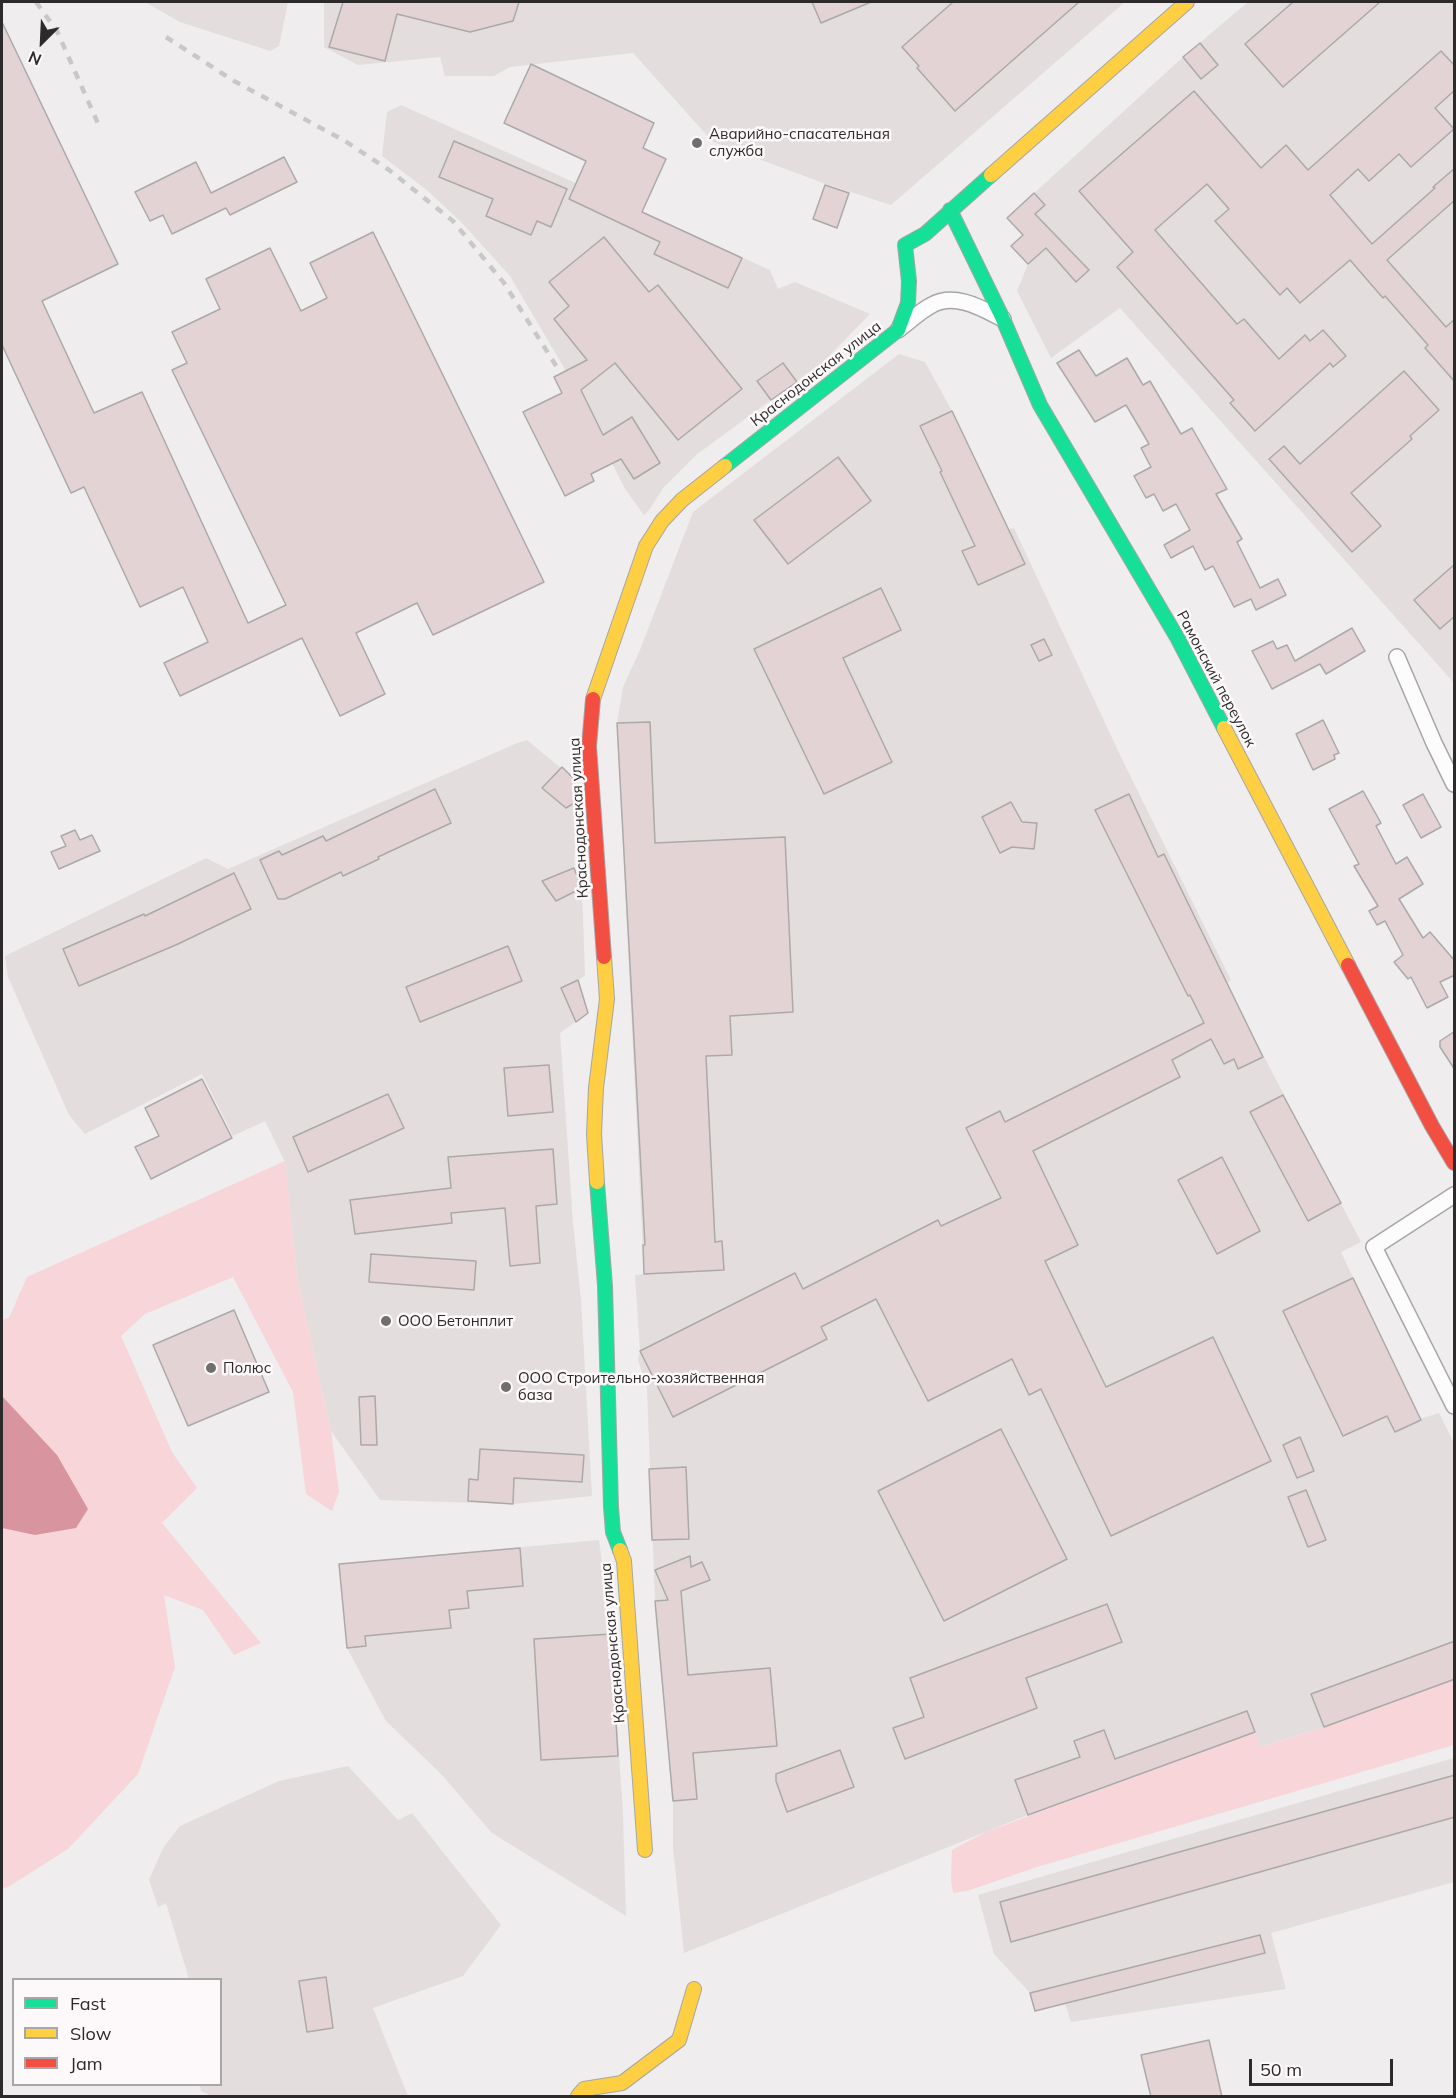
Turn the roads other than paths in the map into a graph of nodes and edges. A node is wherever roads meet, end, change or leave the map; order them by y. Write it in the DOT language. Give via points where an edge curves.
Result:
graph roads {
  1 [pos="1187,2"];
  2 [pos="950,210"];
  3 [pos="1003,319"];
  4 [pos="898,330"];
  5 [pos="1397,657"];
  6 [pos="1455,784"];
  7 [pos="1455,1162"];
  8 [pos="1455,1195"];
  9 [pos="1455,1406"];
  10 [pos="645,1850"];
  11 [pos="694,1989"];
  12 [pos="578,2097"];
  1 -- 2 [label="street, Краснодонская улица"];
  2 -- 3 [label="street, Рамонский переулок"];
  2 -- 4 [label="street, Краснодонская улица" via="925,234 905,245 908,303"];
  3 -- 4 [label="street" via="974,304 952,300 933,304"];
  3 -- 7 [label="street, Рамонский переулок" via="1040,405 1178,639 1426,1116"];
  4 -- 10 [label="street, Краснодонская улица" via="682,500 662,521 646,546 593,698 589,746 607,999 594,1134 605,1286 613,1532 624,1561"];
  5 -- 6 [label="street"];
  8 -- 9 [label="street" via="1374,1247"];
  11 -- 12 [label="street" via="679,2040 622,2083 584,2089"];
}
